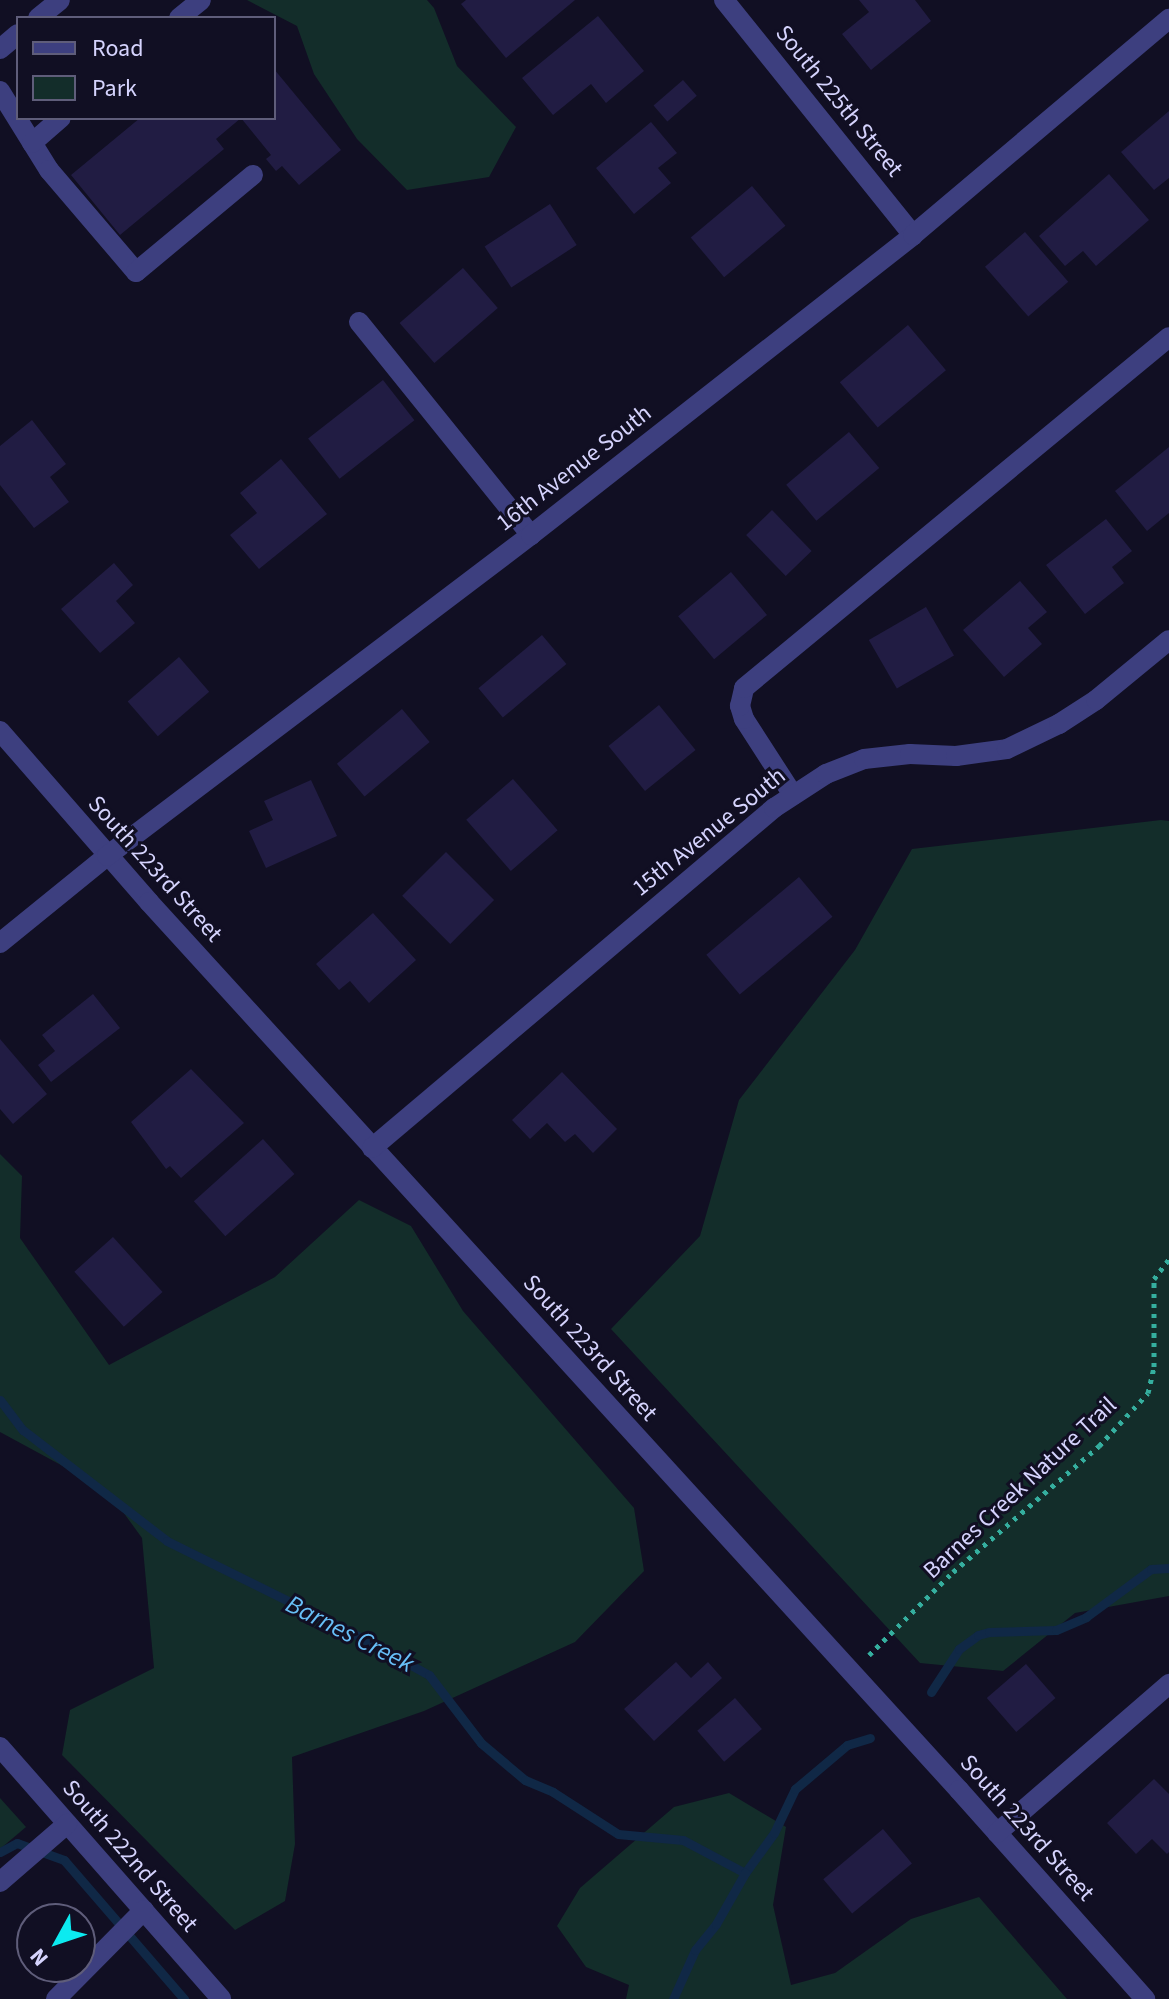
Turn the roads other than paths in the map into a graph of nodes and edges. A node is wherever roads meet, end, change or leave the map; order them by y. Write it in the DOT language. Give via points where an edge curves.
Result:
graph roads {
  1 [pos="60,0"];
  2 [pos="201,0"];
  3 [pos="724,0"];
  4 [pos="40,16"];
  5 [pos="181,16"];
  6 [pos="1169,19"];
  7 [pos="16,36"];
  8 [pos="0,49"];
  9 [pos="0,91"];
  10 [pos="16,117"];
  11 [pos="18,120"];
  12 [pos="59,120"];
  13 [pos="32,143"];
  14 [pos="253,175"];
  15 [pos="913,235"];
  16 [pos="359,322"];
  17 [pos="1169,337"];
  18 [pos="531,535"];
  19 [pos="1169,640"];
  20 [pos="0,731"];
  21 [pos="793,795"];
  22 [pos="107,856"];
  23 [pos="0,943"];
  24 [pos="372,1148"];
  25 [pos="1169,1684"];
  26 [pos="0,1747"];
  27 [pos="67,1824"];
  28 [pos="997,1833"];
  29 [pos="0,1882"];
  30 [pos="144,1910"];
  31 [pos="56,1999"];
  32 [pos="221,1999"];
  33 [pos="1145,1999"];
  1 -- 4 [label="street"];
  2 -- 5 [label="street"];
  3 -- 15 [label="street, South 225th Street"];
  6 -- 15 [label="street, 16th Avenue South"];
  7 -- 8 [label="street"];
  9 -- 10 [label="street"];
  11 -- 13 [label="street"];
  12 -- 13 [label="street"];
  13 -- 14 [label="street" via="136,272"];
  15 -- 18 [label="street, 16th Avenue South"];
  16 -- 18 [label="street"];
  17 -- 21 [label="street" via="744,688 744,719"];
  18 -- 22 [label="street, 16th Avenue South"];
  19 -- 21 [label="street, 15th Avenue South" via="1096,700 1007,749 864,759"];
  20 -- 22 [label="street, South 223rd Street"];
  21 -- 24 [label="street, 15th Avenue South"];
  22 -- 23 [label="street, 16th Avenue South"];
  22 -- 24 [label="street, South 223rd Street"];
  24 -- 28 [label="street, South 223rd Street"];
  25 -- 28 [label="street"];
  26 -- 27 [label="street, South 222nd Street"];
  27 -- 29 [label="street"];
  27 -- 30 [label="street, South 222nd Street"];
  28 -- 33 [label="street, South 223rd Street"];
  30 -- 31 [label="street"];
  30 -- 32 [label="street, South 222nd Street"];
}
